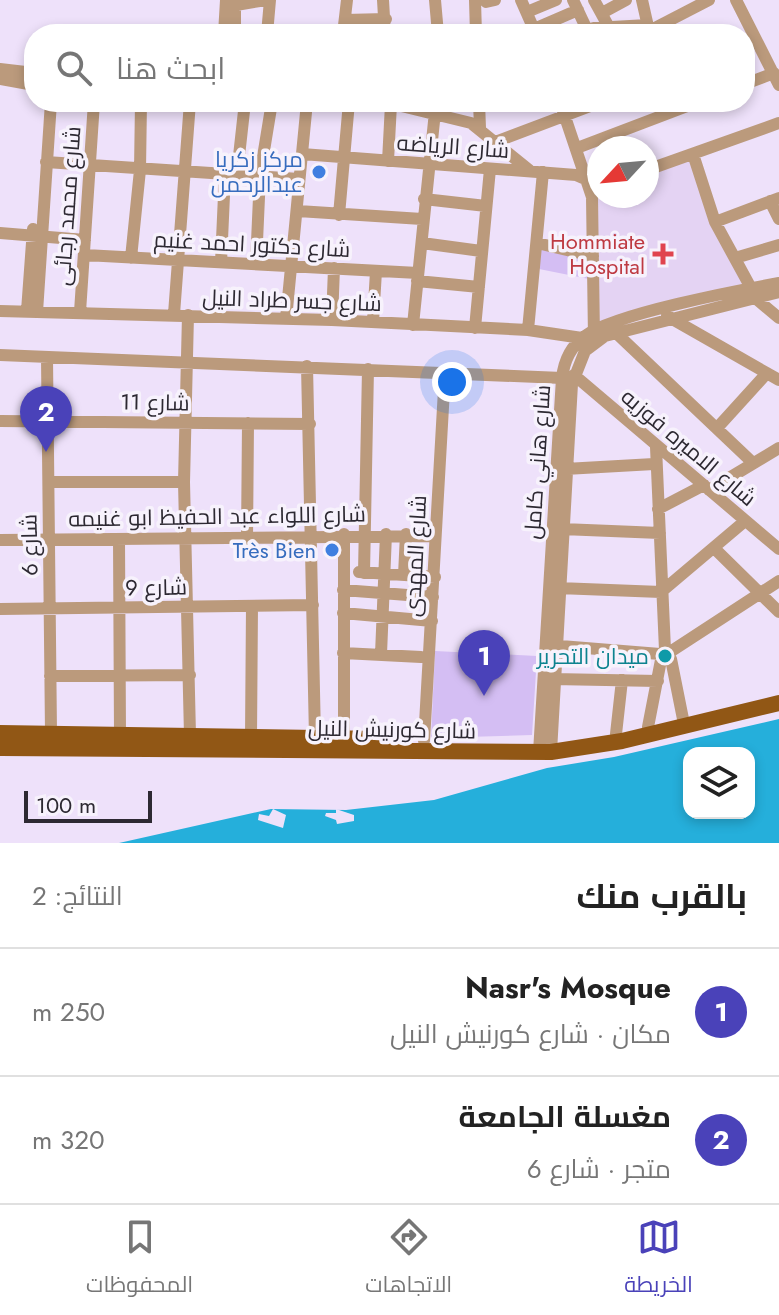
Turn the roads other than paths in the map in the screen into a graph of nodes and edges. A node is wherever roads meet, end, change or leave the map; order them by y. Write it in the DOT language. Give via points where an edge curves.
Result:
graph roads {
  1 [pos="268,0"];
  2 [pos="347,0"];
  3 [pos="383,0"];
  4 [pos="435,0"];
  5 [pos="556,0"];
  6 [pos="594,0"];
  7 [pos="626,0"];
  8 [pos="642,0"];
  9 [pos="709,0"];
  10 [pos="736,0"];
  11 [pos="485,1"];
  12 [pos="232,2"];
  13 [pos="576,5"];
  14 [pos="524,6"];
  15 [pos="602,13"];
  16 [pos="386,19"];
  17 [pos="345,20"];
  18 [pos="226,24"];
  19 [pos="234,24"];
  20 [pos="267,24"];
  21 [pos="344,24"];
  22 [pos="386,24"];
  23 [pos="437,24"];
  24 [pos="479,24"];
  25 [pos="546,24"];
  26 [pos="608,24"];
  27 [pos="648,24"];
  28 [pos="661,24"];
  29 [pos="744,24"];
  30 [pos="755,48"];
  31 [pos="0,69"];
  32 [pos="24,72"];
  33 [pos="0,79"];
  34 [pos="776,79"];
  35 [pos="755,82"];
  36 [pos="24,83"];
  37 [pos="43,112"];
  38 [pos="50,112"];
  39 [pos="93,112"];
  40 [pos="141,112"];
  41 [pos="189,112"];
  42 [pos="243,112"];
  43 [pos="270,112"];
  44 [pos="306,112"];
  45 [pos="348,112"];
  46 [pos="388,112"];
  47 [pos="434,112"];
  48 [pos="446,112"];
  49 [pos="479,112"];
  50 [pos="564,112"];
  51 [pos="575,112"];
  52 [pos="660,112"];
  53 [pos="565,116"];
  54 [pos="779,123"];
  55 [pos="480,128"];
  56 [pos="495,142"];
  57 [pos="577,148"];
  58 [pos="302,154"];
  59 [pos="693,154"];
  60 [pos="345,158"];
  61 [pos="388,161"];
  62 [pos="46,162"];
  63 [pos="427,166"];
  64 [pos="659,166"];
  65 [pos="89,168"];
  66 [pos="490,169"];
  67 [pos="587,169"];
  68 [pos="140,170"];
  69 [pos="184,172"];
  70 [pos="537,172"];
  71 [pos="231,174"];
  72 [pos="260,175"];
  73 [pos="299,179"];
  74 [pos="587,180"];
  75 [pos="424,199"];
  76 [pos="774,199"];
  77 [pos="486,206"];
  78 [pos="594,208"];
  79 [pos="298,211"];
  80 [pos="339,215"];
  81 [pos="422,219"];
  82 [pos="779,219"];
  83 [pos="715,222"];
  84 [pos="0,233"];
  85 [pos="37,236"];
  86 [pos="85,240"];
  87 [pos="422,243"];
  88 [pos="537,243"];
  89 [pos="779,245"];
  90 [pos="481,251"];
  91 [pos="85,255"];
  92 [pos="593,256"];
  93 [pos="131,258"];
  94 [pos="735,258"];
  95 [pos="176,260"];
  96 [pos="221,262"];
  97 [pos="256,264"];
  98 [pos="291,267"];
  99 [pos="334,268"];
  100 [pos="376,271"];
  101 [pos="418,277"];
  102 [pos="779,283"];
  103 [pos="479,287"];
  104 [pos="779,292"];
  105 [pos="753,293"];
  106 [pos="0,311"];
  107 [pos="32,311"];
  108 [pos="80,312"];
  109 [pos="174,314"];
  110 [pos="665,314"];
  111 [pos="188,315"];
  112 [pos="779,318"];
  113 [pos="286,319"];
  114 [pos="332,320"];
  115 [pos="373,322"];
  116 [pos="413,325"];
  117 [pos="475,328"];
  118 [pos="528,330"];
  119 [pos="615,332"];
  120 [pos="590,337"];
  121 [pos="0,355"];
  122 [pos="47,358"];
  123 [pos="187,361"];
  124 [pos="307,366"];
  125 [pos="368,369"];
  126 [pos="445,372"];
  127 [pos="568,377"];
  128 [pos="773,377"];
  129 [pos="0,421"];
  130 [pos="48,421"];
  131 [pos="185,423"];
  132 [pos="248,423"];
  133 [pos="310,424"];
  134 [pos="718,427"];
  135 [pos="656,447"];
  136 [pos="779,448"];
  137 [pos="753,463"];
  138 [pos="654,464"];
  139 [pos="562,474"];
  140 [pos="49,482"];
  141 [pos="184,482"];
  142 [pos="707,488"];
  143 [pos="658,509"];
  144 [pos="745,521"];
  145 [pos="562,529"];
  146 [pos="660,533"];
  147 [pos="344,534"];
  148 [pos="365,534"];
  149 [pos="386,534"];
  150 [pos="406,534"];
  151 [pos="311,535"];
  152 [pos="435,536"];
  153 [pos="49,538"];
  154 [pos="119,539"];
  155 [pos="186,539"];
  156 [pos="247,539"];
  157 [pos="0,540"];
  158 [pos="715,549"];
  159 [pos="779,549"];
  160 [pos="343,571"];
  161 [pos="364,573"];
  162 [pos="384,574"];
  163 [pos="404,575"];
  164 [pos="435,577"];
  165 [pos="779,581"];
  166 [pos="558,588"];
  167 [pos="343,590"];
  168 [pos="663,591"];
  169 [pos="761,591"];
  170 [pos="384,593"];
  171 [pos="433,597"];
  172 [pos="313,605"];
  173 [pos="188,606"];
  174 [pos="252,606"];
  175 [pos="50,607"];
  176 [pos="119,607"];
  177 [pos="0,609"];
  178 [pos="779,612"];
  179 [pos="343,613"];
  180 [pos="383,617"];
  181 [pos="432,621"];
  182 [pos="550,645"];
  183 [pos="343,653"];
  184 [pos="381,654"];
  185 [pos="665,655"];
  186 [pos="421,657"];
  187 [pos="120,675"];
  188 [pos="190,675"];
  189 [pos="50,676"];
  190 [pos="553,679"];
  191 [pos="622,680"];
  192 [pos="658,681"];
  193 [pos="779,695"];
  194 [pos="779,703"];
  195 [pos="683,719"];
  196 [pos="648,727"];
  197 [pos="51,732"];
  198 [pos="0,733"];
  199 [pos="616,734"];
  200 [pos="120,735"];
  201 [pos="190,735"];
  202 [pos="251,736"];
  203 [pos="315,737"];
  204 [pos="344,738"];
  205 [pos="424,741"];
  206 [pos="545,747"];
  207 [pos="0,748"];
  1 -- 12 [label="street"];
  1 -- 20 [label="street"];
  2 -- 17 [label="street"];
  3 -- 16 [label="street"];
  4 -- 23 [label="street"];
  5 -- 14 [label="street"];
  6 -- 15 [label="street"];
  7 -- 15 [label="street"];
  8 -- 27 [label="street"];
  9 -- 28 [label="street"];
  10 -- 29 [label="street"];
  11 -- 24 [label="street"];
  12 -- 18 [label="street"];
  12 -- 19 [label="street"];
  13 -- 25 [label="street"];
  15 -- 26 [label="street"];
  16 -- 17 [label="street"];
  16 -- 22 [label="street"];
  17 -- 21 [label="street"];
  30 -- 34 [label="street"];
  31 -- 32 [label="street"];
  33 -- 36 [label="street"];
  34 -- 35 [label="street"];
  37 -- 85 [label="street"];
  38 -- 62 [label="street"];
  39 -- 65 [label="street, شارع محمد رجائى"];
  40 -- 68 [label="street"];
  41 -- 69 [label="street"];
  42 -- 71 [label="street"];
  43 -- 72 [label="street"];
  44 -- 58 [label="street"];
  45 -- 60 [label="street"];
  46 -- 61 [label="street"];
  47 -- 63 [label="street"];
  48 -- 55 [label="street"];
  49 -- 55 [label="street"];
  50 -- 53 [label="street"];
  51 -- 53 [label="street"];
  52 -- 57 [label="street"];
  53 -- 56 [label="street"];
  53 -- 57 [label="street"];
  54 -- 59 [label="street"];
  55 -- 56 [label="street"];
  56 -- 70 [label="street"];
  57 -- 67 [label="street"];
  58 -- 60 [label="street, شارع الرياضه"];
  58 -- 73 [label="street"];
  59 -- 64 [label="street"];
  59 -- 83 [label="street"];
  60 -- 61 [label="street, شارع الرياضه"];
  60 -- 80 [label="street"];
  61 -- 63 [label="street, شارع الرياضه"];
  62 -- 65 [label="street"];
  62 -- 85 [label="street"];
  63 -- 66 [label="street, شارع الرياضه"];
  63 -- 75 [label="street"];
  65 -- 68 [label="street"];
  65 -- 86 [label="street, شارع محمد رجائى"];
  66 -- 70 [label="street, شارع الرياضه"];
  66 -- 77 [label="street"];
  68 -- 69 [label="street"];
  68 -- 93 [label="street"];
  69 -- 71 [label="street"];
  69 -- 95 [label="street"];
  70 -- 74 [label="street, شارع الرياضه"];
  70 -- 88 [label="street"];
  71 -- 72 [label="street"];
  71 -- 96 [label="street"];
  72 -- 73 [label="street"];
  72 -- 97 [label="street"];
  73 -- 79 [label="street"];
  75 -- 77 [label="street"];
  75 -- 81 [label="street"];
  76 -- 82 [label="street"];
  76 -- 83 [label="street"];
  77 -- 90 [label="street"];
  78 -- 92 [label="street"];
  79 -- 80 [label="street"];
  79 -- 98 [label="street"];
  80 -- 81 [label="street"];
  81 -- 87 [label="street"];
  83 -- 94 [label="street"];
  84 -- 85 [label="street"];
  85 -- 86 [label="street"];
  85 -- 107 [label="street"];
  86 -- 91 [label="street, شارع محمد رجائى"];
  87 -- 90 [label="street"];
  87 -- 101 [label="street"];
  88 -- 92 [label="street"];
  88 -- 118 [label="street"];
  89 -- 94 [label="street"];
  90 -- 103 [label="street"];
  91 -- 93 [label="street, شارع دكتور احمد غنيم"];
  91 -- 108 [label="street, شارع محمد رجائى"];
  92 -- 120 [label="street"];
  93 -- 95 [label="street, شارع دكتور احمد غنيم"];
  94 -- 105 [label="street"];
  95 -- 96 [label="street, شارع دكتور احمد غنيم"];
  95 -- 109 [label="street"];
  96 -- 97 [label="street, شارع دكتور احمد غنيم"];
  97 -- 98 [label="street, شارع دكتور احمد غنيم"];
  98 -- 99 [label="street, شارع دكتور احمد غنيم"];
  98 -- 113 [label="street"];
  99 -- 100 [label="street, شارع دكتور احمد غنيم"];
  99 -- 114 [label="street"];
  100 -- 101 [label="street, شارع دكتور احمد غنيم"];
  100 -- 115 [label="street"];
  101 -- 103 [label="street, شارع دكتور احمد غنيم"];
  101 -- 116 [label="street"];
  102 -- 105 [label="street"];
  103 -- 117 [label="street"];
  104 -- 105 [label="street"];
  105 -- 110 [label="street"];
  105 -- 112 [label="street"];
  106 -- 107 [label="street, شارع جسر طراد النيل"];
  107 -- 108 [label="street, شارع جسر طراد النيل"];
  108 -- 109 [label="street, شارع جسر طراد النيل"];
  109 -- 111 [label="street, شارع جسر طراد النيل"];
  110 -- 119 [label="street"];
  110 -- 120 [label="street"];
  110 -- 128 [label="street"];
  111 -- 113 [label="street, شارع جسر طراد النيل"];
  111 -- 123 [label="street"];
  113 -- 114 [label="street, شارع جسر طراد النيل"];
  114 -- 115 [label="street, شارع جسر طراد النيل"];
  115 -- 116 [label="street, شارع جسر طراد النيل"];
  116 -- 117 [label="street, شارع جسر طراد النيل"];
  117 -- 118 [label="street, شارع جسر طراد النيل"];
  118 -- 120 [label="street, شارع جسر طراد النيل"];
  119 -- 120 [label="street"];
  119 -- 134 [label="street"];
  120 -- 127 [label="street, شارع هاني كامل" via="567,357"];
  121 -- 122 [label="street"];
  122 -- 123 [label="street"];
  122 -- 130 [label="street, شارع 6"];
  123 -- 124 [label="street"];
  123 -- 131 [label="street"];
  124 -- 125 [label="street"];
  124 -- 133 [label="street"];
  125 -- 126 [label="street"];
  125 -- 148 [label="street"];
  126 -- 127 [label="street"];
  126 -- 152 [label="street, شارع المهدى"];
  127 -- 135 [label="street, شارع الاميره فوزيه"];
  127 -- 139 [label="street, شارع هاني كامل"];
  128 -- 134 [label="street"];
  129 -- 130 [label="street, شارع 11"];
  130 -- 131 [label="street, شارع 11"];
  130 -- 140 [label="street, شارع 6"];
  131 -- 132 [label="street, شارع 11"];
  131 -- 141 [label="street"];
  132 -- 133 [label="street, شارع 11"];
  132 -- 156 [label="street"];
  133 -- 151 [label="street"];
  134 -- 137 [label="street"];
  135 -- 138 [label="street"];
  135 -- 142 [label="street, شارع الاميره فوزيه"];
  136 -- 137 [label="street"];
  137 -- 142 [label="street"];
  138 -- 139 [label="street"];
  138 -- 143 [label="street"];
  139 -- 145 [label="street, شارع هاني كامل"];
  139 -- 182 [label="street, شارع هاني كامل"];
  140 -- 141 [label="street"];
  140 -- 153 [label="street, شارع 6"];
  141 -- 155 [label="street"];
  142 -- 143 [label="street"];
  142 -- 144 [label="street, شارع الاميره فوزيه"];
  143 -- 146 [label="street"];
  144 -- 158 [label="street"];
  144 -- 159 [label="street, شارع الاميره فوزيه"];
  145 -- 146 [label="street"];
  145 -- 166 [label="street, شارع هاني كامل"];
  146 -- 168 [label="street"];
  147 -- 148 [label="street, شارع اللواء عبد الحفيظ ابو غنيمه"];
  147 -- 151 [label="street, شارع اللواء عبد الحفيظ ابو غنيمه"];
  147 -- 160 [label="street"];
  148 -- 149 [label="street, شارع اللواء عبد الحفيظ ابو غنيمه"];
  148 -- 161 [label="street"];
  149 -- 150 [label="street, شارع اللواء عبد الحفيظ ابو غنيمه"];
  149 -- 162 [label="street"];
  150 -- 152 [label="street, شارع اللواء عبد الحفيظ ابو غنيمه"];
  150 -- 163 [label="street"];
  151 -- 156 [label="street, شارع اللواء عبد الحفيظ ابو غنيمه"];
  151 -- 172 [label="street"];
  152 -- 164 [label="street, شارع المهدى"];
  153 -- 154 [label="street, شارع اللواء عبد الحفيظ ابو غنيمه"];
  153 -- 157 [label="street, شارع اللواء عبد الحفيظ ابو غنيمه"];
  153 -- 175 [label="street, شارع 6"];
  154 -- 155 [label="street, شارع اللواء عبد الحفيظ ابو غنيمه"];
  154 -- 176 [label="street"];
  155 -- 156 [label="street, شارع اللواء عبد الحفيظ ابو غنيمه"];
  155 -- 173 [label="street"];
  158 -- 168 [label="street"];
  158 -- 169 [label="street"];
  160 -- 161 [label="street"];
  160 -- 167 [label="street"];
  161 -- 162 [label="street"];
  162 -- 163 [label="street"];
  162 -- 170 [label="street"];
  163 -- 164 [label="street"];
  164 -- 171 [label="street, شارع المهدى"];
  165 -- 169 [label="street"];
  166 -- 168 [label="street"];
  166 -- 182 [label="street, شارع هاني كامل"];
  167 -- 170 [label="street"];
  167 -- 179 [label="street"];
  168 -- 185 [label="street"];
  169 -- 178 [label="street"];
  169 -- 185 [label="street"];
  170 -- 171 [label="street"];
  170 -- 180 [label="street"];
  171 -- 181 [label="street, شارع المهدى"];
  172 -- 174 [label="street, شارع 9"];
  172 -- 203 [label="street"];
  173 -- 174 [label="street, شارع 9"];
  173 -- 176 [label="street, شارع 9"];
  173 -- 188 [label="street"];
  174 -- 202 [label="street"];
  175 -- 176 [label="street, شارع 9"];
  175 -- 177 [label="street, شارع 9"];
  175 -- 189 [label="street, شارع 6"];
  176 -- 187 [label="street"];
  179 -- 180 [label="street"];
  179 -- 183 [label="street"];
  180 -- 181 [label="street"];
  180 -- 184 [label="street"];
  181 -- 205 [label="street, شارع المهدى"];
  182 -- 185 [label="street"];
  182 -- 190 [label="street, شارع هاني كامل"];
  182 -- 206 [label="street, شارع هاني كامل"];
  183 -- 184 [label="street"];
  183 -- 204 [label="street"];
  184 -- 186 [label="street"];
  185 -- 192 [label="street"];
  185 -- 195 [label="street"];
  187 -- 188 [label="street"];
  187 -- 189 [label="street"];
  187 -- 200 [label="street"];
  188 -- 201 [label="street"];
  189 -- 197 [label="street, شارع 6"];
  190 -- 191 [label="street"];
  190 -- 206 [label="street, شارع هاني كامل"];
  191 -- 192 [label="street"];
  191 -- 199 [label="street"];
  192 -- 196 [label="street"];
  193 -- 195 [label="main road, شارع كورنيش النيل"];
  194 -- 206 [label="main road, شارع كورنيش النيل" via="638,738"];
  195 -- 196 [label="main road, شارع كورنيش النيل"];
  196 -- 199 [label="main road, شارع كورنيش النيل"];
  197 -- 198 [label="main road, شارع كورنيش النيل"];
  197 -- 200 [label="main road, شارع كورنيش النيل"];
  199 -- 206 [label="main road, شارع كورنيش النيل"];
  200 -- 201 [label="main road, شارع كورنيش النيل"];
  201 -- 202 [label="main road, شارع كورنيش النيل"];
  202 -- 203 [label="main road, شارع كورنيش النيل"];
  203 -- 204 [label="main road, شارع كورنيش النيل"];
  204 -- 205 [label="main road, شارع كورنيش النيل"];
  205 -- 206 [label="main road, شارع كورنيش النيل"];
  206 -- 207 [label="main road, شارع كورنيش النيل"];
}
